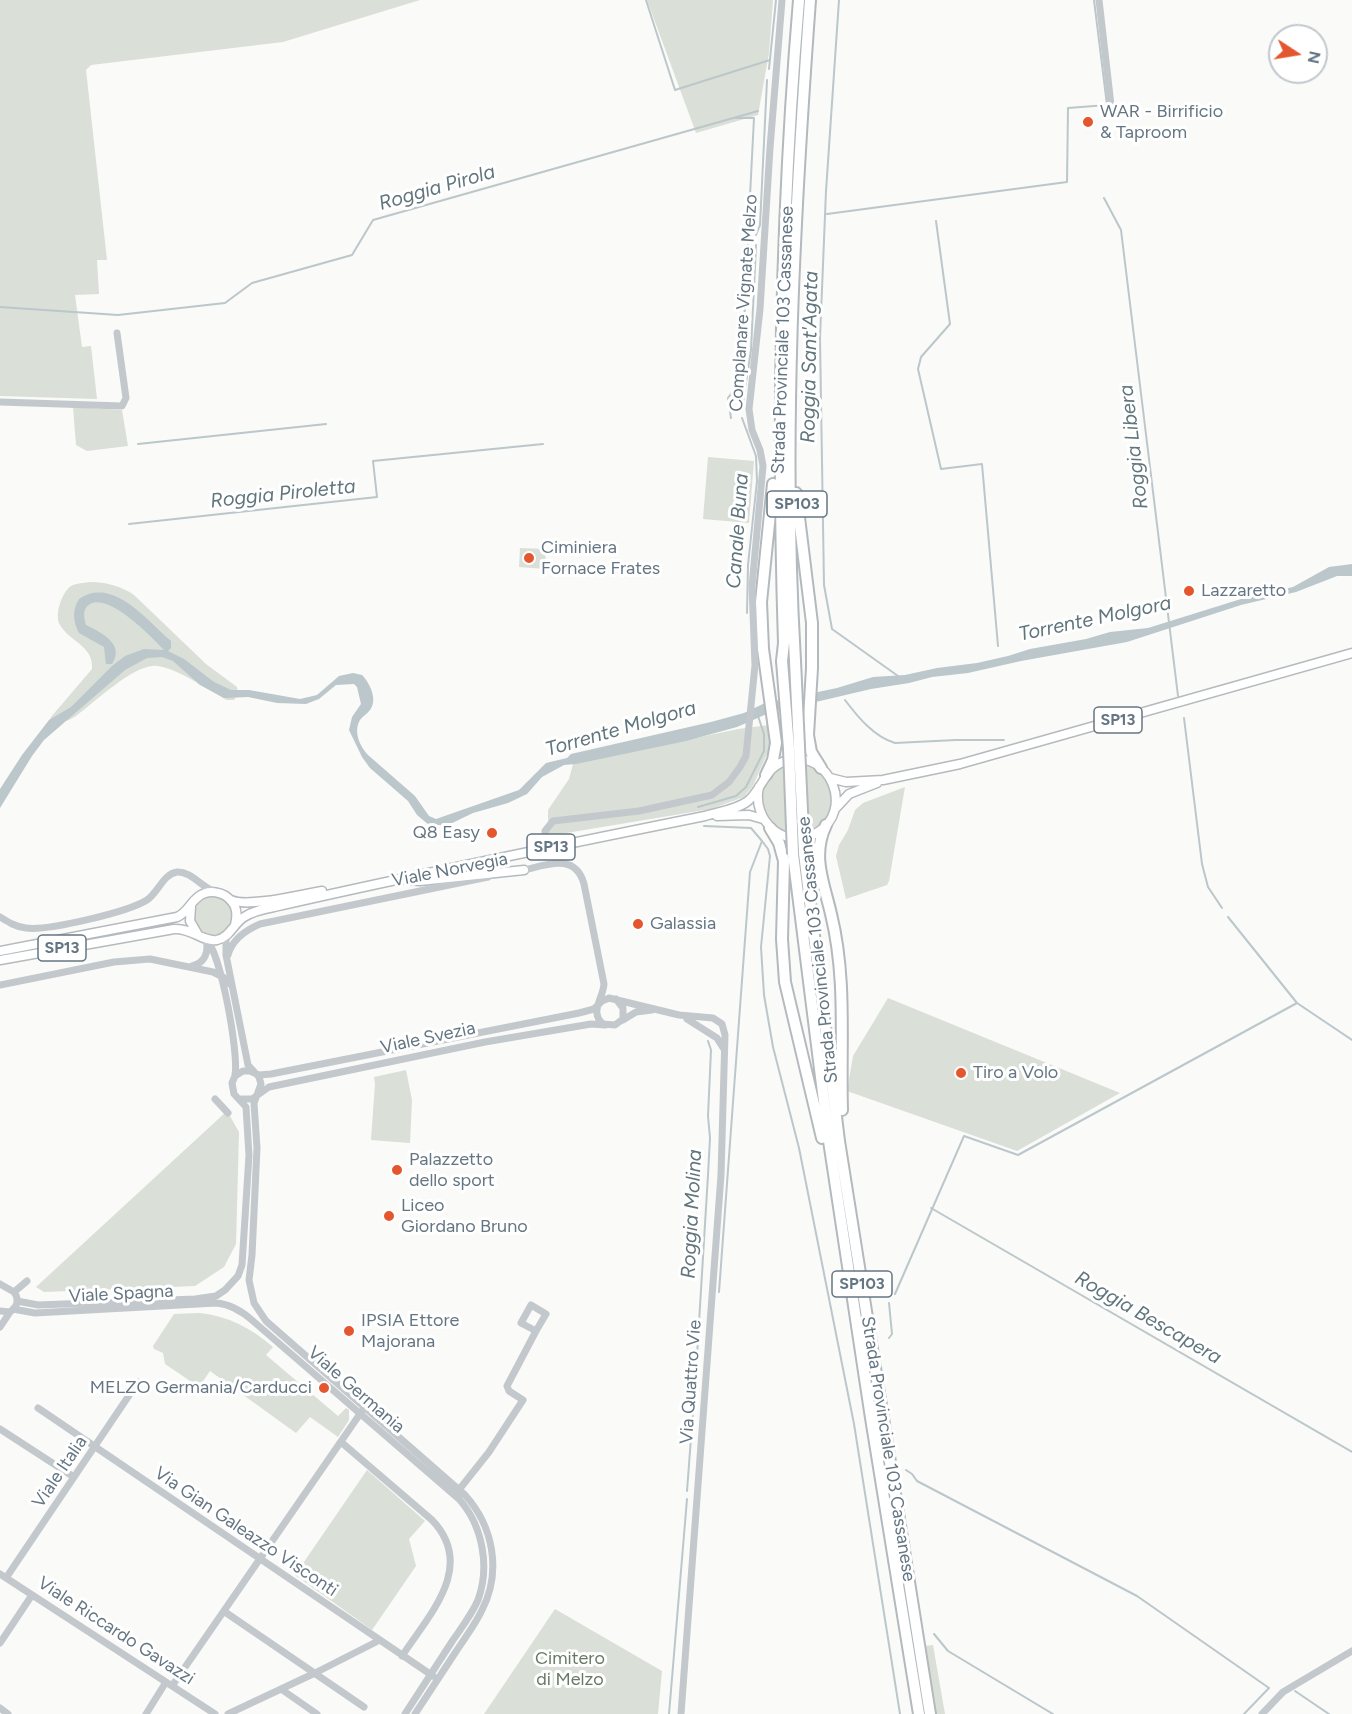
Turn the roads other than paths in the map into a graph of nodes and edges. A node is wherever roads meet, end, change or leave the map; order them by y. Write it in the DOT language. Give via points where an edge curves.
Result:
graph roads {
  1 [pos="782,0"];
  2 [pos="799,0"];
  3 [pos="810,0"];
  4 [pos="1099,0"];
  5 [pos="1111,105"];
  6 [pos="793,315"];
  7 [pos="782,327"];
  8 [pos="117,333"];
  9 [pos="0,402"];
  10 [pos="1352,653"];
  11 [pos="821,768"];
  12 [pos="766,774"];
  13 [pos="830,778"];
  14 [pos="883,780"];
  15 [pos="759,787"];
  16 [pos="835,809"];
  17 [pos="705,816"];
  18 [pos="767,824"];
  19 [pos="826,825"];
  20 [pos="546,848"];
  21 [pos="798,854"];
  22 [pos="524,870"];
  23 [pos="193,879"];
  24 [pos="398,879"];
  25 [pos="214,892"];
  26 [pos="231,900"];
  27 [pos="192,903"];
  28 [pos="0,917"];
  29 [pos="231,931"];
  30 [pos="201,936"];
  31 [pos="0,951"];
  32 [pos="0,960"];
  33 [pos="227,961"];
  34 [pos="189,966"];
  35 [pos="205,970"];
  36 [pos="221,975"];
  37 [pos="0,985"];
  38 [pos="232,988"];
  39 [pos="225,996"];
  40 [pos="614,999"];
  41 [pos="598,1005"];
  42 [pos="657,1010"];
  43 [pos="680,1015"];
  44 [pos="620,1022"];
  45 [pos="608,1026"];
  46 [pos="724,1051"];
  47 [pos="254,1073"];
  48 [pos="236,1075"];
  49 [pos="258,1095"];
  50 [pos="238,1098"];
  51 [pos="215,1099"];
  52 [pos="228,1113"];
  53 [pos="27,1281"];
  54 [pos="862,1283"];
  55 [pos="0,1284"];
  56 [pos="229,1286"];
  57 [pos="251,1288"];
  58 [pos="0,1289"];
  59 [pos="11,1290"];
  60 [pos="253,1298"];
  61 [pos="17,1301"];
  62 [pos="233,1308"];
  63 [pos="11,1310"];
  64 [pos="0,1311"];
  65 [pos="0,1327"];
  66 [pos="536,1331"];
  67 [pos="138,1382"];
  68 [pos="365,1406"];
  69 [pos="38,1408"];
  70 [pos="360,1414"];
  71 [pos="871,1418"];
  72 [pos="0,1430"];
  73 [pos="341,1442"];
  74 [pos="94,1447"];
  75 [pos="74,1477"];
  76 [pos="457,1492"];
  77 [pos="261,1559"];
  78 [pos="3,1576"];
  79 [pos="32,1595"];
  80 [pos="225,1611"];
  81 [pos="378,1641"];
  82 [pos="0,1643"];
  83 [pos="1352,1651"];
  84 [pos="402,1656"];
  85 [pos="315,1673"];
  86 [pos="434,1677"];
  87 [pos="169,1684"];
  88 [pos="281,1689"];
  89 [pos="364,1707"];
  90 [pos="0,1708"];
  91 [pos="8,1714"];
  92 [pos="146,1714"];
  93 [pos="215,1714"];
  94 [pos="228,1714"];
  95 [pos="317,1714"];
  96 [pos="405,1714"];
  97 [pos="415,1714"];
  98 [pos="681,1714"];
  99 [pos="919,1714"];
  100 [pos="930,1714"];
  101 [pos="1262,1714"];
  1 -- 20 [label="street, Complanare Vignate Melzo" via="749,409 763,466 752,586 755,665 744,762 716,793 639,812 553,821 545,831"];
  2 -- 7 [label="highway, Strada Provinciale 103 Cassanese / SP103"];
  3 -- 6 [label="highway, Strada Provinciale 103 Cassanese / SP103"];
  4 -- 5 [label="street"];
  6 -- 11 [label="highway, SP103" via="797,337 796,494 812,623 808,735"];
  6 -- 21 [label="highway, Strada Provinciale 103 Cassanese / SP103, bridge" via="790,500"];
  7 -- 12 [label="highway, SP103" via="775,391 772,507 761,588 763,649 776,743"];
  7 -- 21 [label="highway, Strada Provinciale 103 Cassanese / SP103, bridge" via="782,661"];
  8 -- 9 [label="street" via="126,398 122,406"];
  10 -- 14 [label="main road, SP13" via="993,756"];
  11 -- 12 [label="main road" via="796,759 779,763"];
  11 -- 13 [label="main road"];
  12 -- 15 [label="main road, SP13"];
  13 -- 14 [label="main road, SP13" via="846,782"];
  13 -- 16 [label="main road" via="836,795"];
  14 -- 16 [label="main road, SP13" via="849,794"];
  15 -- 17 [label="main road, SP13" via="744,803"];
  15 -- 18 [label="main road" via="758,804"];
  16 -- 19 [label="main road, SP13"];
  17 -- 18 [label="main road, SP13" via="749,815"];
  17 -- 20 [label="main road, SP13"];
  18 -- 19 [label="main road, SP13" via="777,833 794,838 812,836"];
  18 -- 71 [label="highway, SP103" via="784,861 785,982 818,1113 856,1364"];
  19 -- 54 [label="highway, SP103" via="818,854 841,966 842,1123"];
  20 -- 24 [label="main road, SP13"];
  21 -- 54 [label="highway, Strada Provinciale 103 Cassanese / SP103"];
  21 -- 71 [label="highway, Strada Provinciale 103 Cassanese / SP103" via="829,1141"];
  22 -- 24 [label="main road" via="420,881"];
  22 -- 33 [label="street, Viale Norvegia" via="260,924 232,944"];
  22 -- 41 [label="street, Viale Norvegia" via="556,863 575,867 581,875 604,984"];
  23 -- 25 [label="street"];
  23 -- 27 [label="street" via="196,892"];
  23 -- 28 [label="street" via="174,873 143,903 50,927 26,928"];
  24 -- 26 [label="main road, SP13" via="270,899"];
  24 -- 29 [label="main road, SP13" via="256,911 242,918"];
  25 -- 26 [label="main road, SP13"];
  25 -- 27 [label="main road, SP13"];
  26 -- 29 [label="main road" via="237,913"];
  27 -- 30 [label="main road" via="189,920"];
  27 -- 31 [label="main road, SP13" via="177,916"];
  29 -- 30 [label="main road, SP13" via="217,940"];
  29 -- 33 [label="street" via="226,940"];
  30 -- 32 [label="main road, SP13" via="174,929"];
  30 -- 34 [label="street" via="207,947 206,956 199,964"];
  30 -- 36 [label="street" via="211,944"];
  33 -- 38 [label="street"];
  34 -- 35 [label="street"];
  34 -- 37 [label="street" via="156,959 124,960"];
  35 -- 36 [label="street"];
  35 -- 39 [label="street"];
  36 -- 38 [label="street"];
  36 -- 39 [label="street"];
  38 -- 47 [label="street" via="248,1065"];
  39 -- 48 [label="street" via="237,1058"];
  40 -- 41 [label="street, Viale Svezia" via="605,999"];
  40 -- 42 [label="street, Viale Svezia"];
  40 -- 44 [label="street" via="624,1008"];
  41 -- 45 [label="street" via="598,1019"];
  41 -- 47 [label="street, Viale Svezia" via="579,1013 387,1052 271,1074"];
  42 -- 43 [label="street, Viale Svezia"];
  42 -- 44 [label="street, Viale Svezia" via="635,1013"];
  43 -- 46 [label="street, Viale Svezia" via="716,1036"];
  43 -- 46 [label="street, Viale Svezia" via="712,1018 722,1023"];
  44 -- 45 [label="street, Viale Svezia"];
  45 -- 49 [label="street, Viale Svezia" via="591,1024 485,1042 269,1087"];
  46 -- 98 [label="street, Via Quattro Vie" via="721,1176"];
  47 -- 48 [label="street" via="245,1070"];
  47 -- 49 [label="street" via="261,1083"];
  48 -- 50 [label="street" via="231,1088"];
  49 -- 50 [label="street" via="249,1100"];
  49 -- 57 [label="street" via="254,1103 257,1144"];
  50 -- 56 [label="street" via="246,1109 249,1155 243,1259"];
  51 -- 52 [label="street"];
  53 -- 59 [label="street"];
  54 -- 100 [label="highway, Strada Provinciale 103 Cassanese / SP103"];
  55 -- 59 [label="street"];
  56 -- 57 [label="street" via="242,1282"];
  56 -- 61 [label="street, Viale Spagna" via="216,1296 189,1299 38,1305"];
  56 -- 62 [label="street" via="225,1299"];
  57 -- 60 [label="street"];
  58 -- 59 [label="street"];
  59 -- 61 [label="street"];
  60 -- 62 [label="street" via="248,1306"];
  60 -- 68 [label="street, Viale Germania" via="256,1309 266,1320"];
  61 -- 63 [label="street"];
  62 -- 63 [label="street, Viale Spagna" via="216,1304 34,1313"];
  62 -- 70 [label="street, Viale Germania" via="254,1320"];
  63 -- 64 [label="street, Viale Spagna"];
  63 -- 65 [label="street"];
  66 -- 76 [label="street" via="508,1382 510,1392 523,1400"];
  67 -- 74 [label="street, Viale Italia"];
  68 -- 70 [label="street"];
  68 -- 76 [label="street, Viale Germania"];
  69 -- 74 [label="street, Via Gian Galeazzo Visconti"];
  70 -- 73 [label="street"];
  70 -- 76 [label="street, Viale Germania"];
  71 -- 99 [label="highway, Strada Provinciale 103 Cassanese / SP103"];
  72 -- 75 [label="street"];
  73 -- 77 [label="street"];
  73 -- 84 [label="street" via="432,1520 449,1551 450,1570 444,1590"];
  74 -- 75 [label="street, Viale Italia"];
  74 -- 77 [label="street, Via Gian Galeazzo Visconti"];
  75 -- 78 [label="street, Viale Italia"];
  76 -- 86 [label="street, Viale Germania" via="474,1505 484,1522 491,1546 492,1572 482,1611"];
  77 -- 80 [label="street"];
  77 -- 81 [label="street, Via Gian Galeazzo Visconti"];
  78 -- 79 [label="street, Viale Riccardo Gavazzi"];
  79 -- 82 [label="street"];
  79 -- 87 [label="street, Viale Riccardo Gavazzi"];
  80 -- 85 [label="street"];
  80 -- 87 [label="street"];
  81 -- 84 [label="street, Via Gian Galeazzo Visconti"];
  81 -- 85 [label="street"];
  83 -- 101 [label="street" via="1283,1692"];
  84 -- 86 [label="street, Via Gian Galeazzo Visconti"];
  85 -- 88 [label="street"];
  85 -- 89 [label="street"];
  86 -- 96 [label="street, Viale Germania"];
  86 -- 97 [label="street, Viale Germania"];
  87 -- 92 [label="street"];
  87 -- 93 [label="street, Viale Riccardo Gavazzi"];
  88 -- 94 [label="street"];
  88 -- 95 [label="street"];
  90 -- 91 [label="street"];
}
